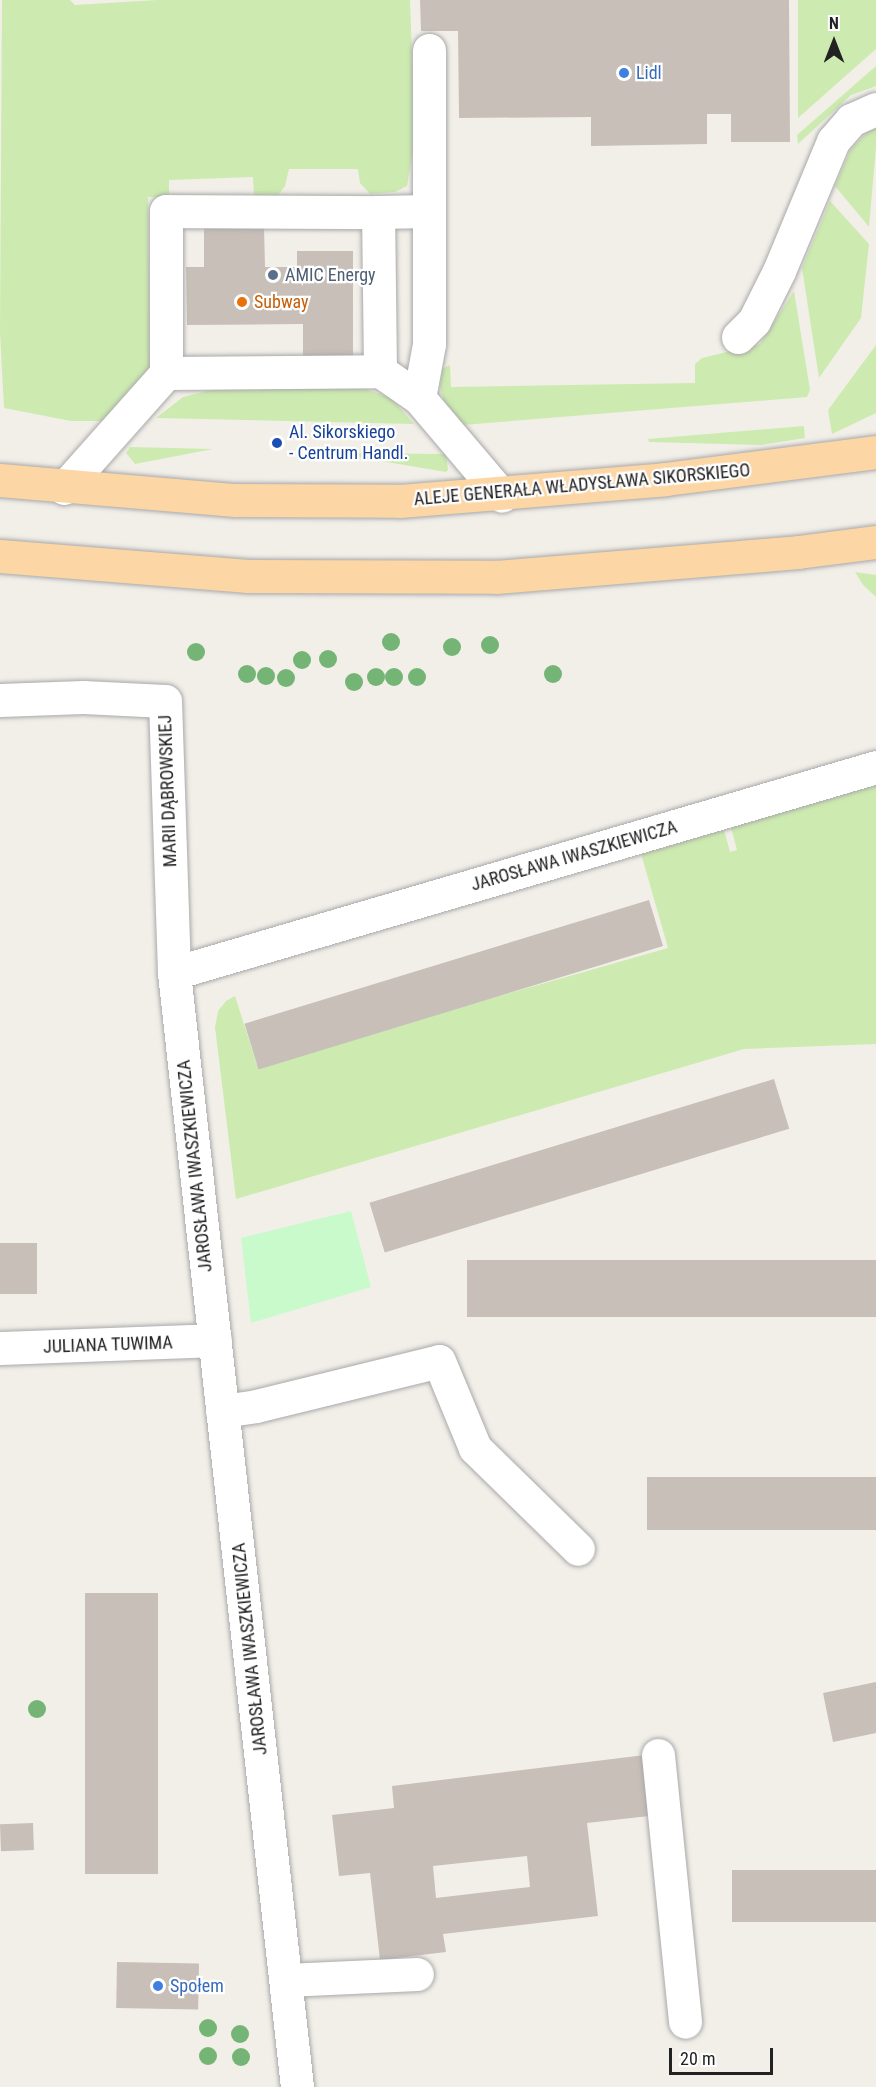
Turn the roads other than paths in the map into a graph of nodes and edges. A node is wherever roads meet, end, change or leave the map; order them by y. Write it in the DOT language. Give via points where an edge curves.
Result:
graph roads {
  1 [pos="429,50"];
  2 [pos="876,109"];
  3 [pos="429,211"];
  4 [pos="378,212"];
  5 [pos="738,338"];
  6 [pos="380,371"];
  7 [pos="166,373"];
  8 [pos="419,398"];
  9 [pos="876,452"];
  10 [pos="0,480"];
  11 [pos="64,488"];
  12 [pos="502,496"];
  13 [pos="876,542"];
  14 [pos="0,556"];
  15 [pos="0,700"];
  16 [pos="876,767"];
  17 [pos="174,973"];
  18 [pos="215,1341"];
  19 [pos="0,1348"];
  20 [pos="222,1411"];
  21 [pos="578,1549"];
  22 [pos="658,1755"];
  23 [pos="417,1974"];
  24 [pos="286,1980"];
  25 [pos="685,2022"];
  26 [pos="297,2087"];
  1 -- 3 [label="lane"];
  2 -- 5 [label="lane" via="850,120 834,141 764,301 754,321"];
  3 -- 4 [label="lane"];
  3 -- 8 [label="lane" via="429,344"];
  4 -- 6 [label="lane"];
  4 -- 7 [label="lane" via="166,211"];
  6 -- 7 [label="lane"];
  6 -- 8 [label="lane"];
  7 -- 11 [label="lane"];
  8 -- 12 [label="lane"];
  9 -- 12 [label="main road, ALEJE GENERAŁA WŁADYSŁAWA SIKORSKIEGO"];
  10 -- 11 [label="main road, ALEJE GENERAŁA WŁADYSŁAWA SIKORSKIEGO"];
  11 -- 12 [label="main road, ALEJE GENERAŁA WŁADYSŁAWA SIKORSKIEGO" via="235,500 400,501"];
  13 -- 14 [label="main road" via="496,577 248,576"];
  15 -- 17 [label="lane, MARII DĄBROWSKIEJ" via="83,697 165,701"];
  16 -- 17 [label="lane, JAROSŁAWA IWASZKIEWICZA"];
  17 -- 18 [label="lane, JAROSŁAWA IWASZKIEWICZA"];
  18 -- 19 [label="lane, JULIANA TUWIMA"];
  18 -- 20 [label="lane, JAROSŁAWA IWASZKIEWICZA"];
  20 -- 21 [label="lane" via="439,1361 475,1448"];
  20 -- 24 [label="lane, JAROSŁAWA IWASZKIEWICZA"];
  22 -- 25 [label="lane"];
  23 -- 24 [label="lane"];
  24 -- 26 [label="lane, JAROSŁAWA IWASZKIEWICZA"];
}
